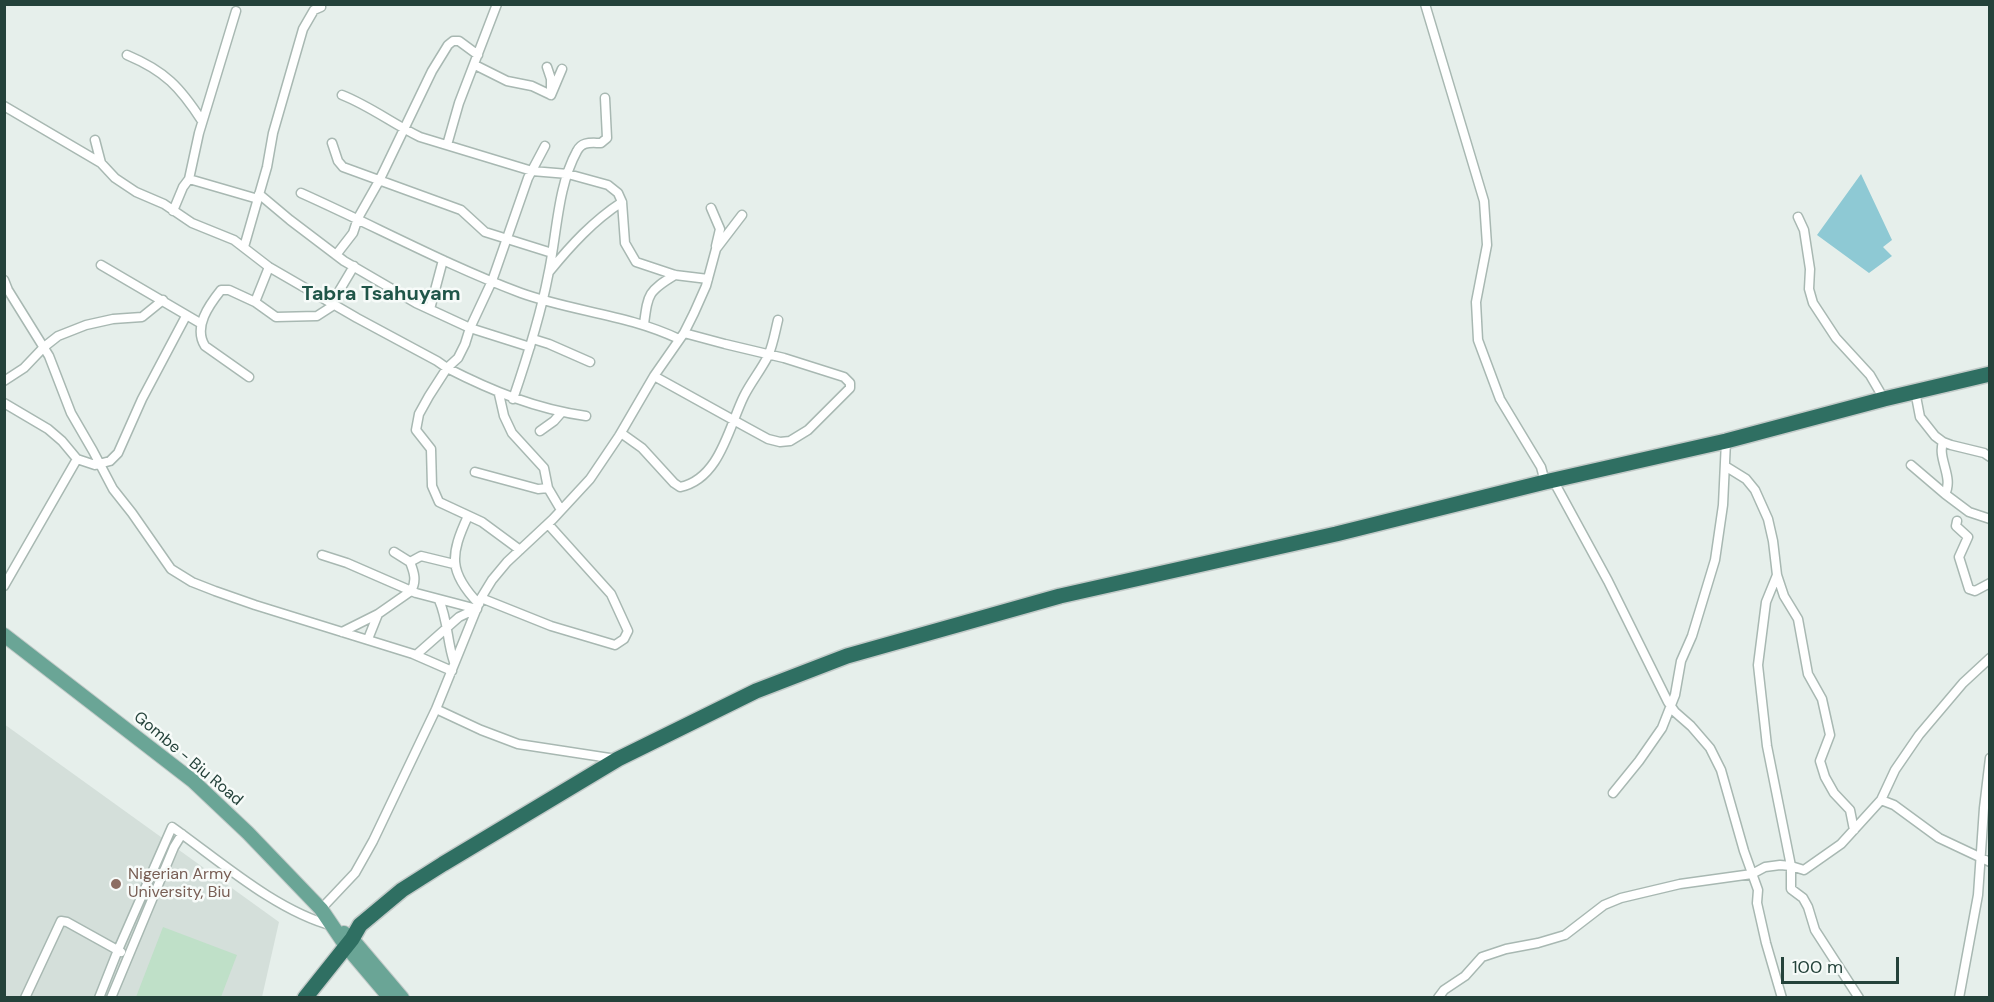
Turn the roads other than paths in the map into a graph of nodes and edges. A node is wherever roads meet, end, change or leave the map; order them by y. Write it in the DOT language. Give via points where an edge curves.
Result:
graph roads {
  1 [pos="497,4"];
  2 [pos="1425,4"];
  3 [pos="321,7"];
  4 [pos="236,10"];
  5 [pos="127,55"];
  6 [pos="478,55"];
  7 [pos="475,65"];
  8 [pos="547,67"];
  9 [pos="562,69"];
  10 [pos="342,95"];
  11 [pos="550,95"];
  12 [pos="605,98"];
  13 [pos="4,106"];
  14 [pos="202,121"];
  15 [pos="403,129"];
  16 [pos="95,140"];
  17 [pos="332,143"];
  18 [pos="447,145"];
  19 [pos="545,146"];
  20 [pos="101,163"];
  21 [pos="532,171"];
  22 [pos="568,174"];
  23 [pos="189,179"];
  24 [pos="379,182"];
  25 [pos="301,193"];
  26 [pos="258,196"];
  27 [pos="622,202"];
  28 [pos="711,207"];
  29 [pos="173,211"];
  30 [pos="742,215"];
  31 [pos="1798,217"];
  32 [pos="357,221"];
  33 [pos="506,240"];
  34 [pos="244,247"];
  35 [pos="716,249"];
  36 [pos="552,253"];
  37 [pos="336,255"];
  38 [pos="443,260"];
  39 [pos="101,265"];
  40 [pos="354,266"];
  41 [pos="268,267"];
  42 [pos="549,273"];
  43 [pos="675,275"];
  44 [pos="708,279"];
  45 [pos="4,280"];
  46 [pos="492,281"];
  47 [pos="163,300"];
  48 [pos="543,300"];
  49 [pos="255,303"];
  50 [pos="333,304"];
  51 [pos="430,309"];
  52 [pos="186,316"];
  53 [pos="778,320"];
  54 [pos="200,323"];
  55 [pos="644,324"];
  56 [pos="471,328"];
  57 [pos="681,336"];
  58 [pos="532,343"];
  59 [pos="44,347"];
  60 [pos="769,354"];
  61 [pos="590,362"];
  62 [pos="447,368"];
  63 [pos="1989,374"];
  64 [pos="654,376"];
  65 [pos="249,377"];
  66 [pos="4,381"];
  67 [pos="1915,391"];
  68 [pos="499,394"];
  69 [pos="513,399"];
  70 [pos="1884,399"];
  71 [pos="4,403"];
  72 [pos="561,413"];
  73 [pos="586,416"];
  74 [pos="733,419"];
  75 [pos="540,431"];
  76 [pos="621,433"];
  77 [pos="1725,441"];
  78 [pos="1943,442"];
  79 [pos="1989,457"];
  80 [pos="77,459"];
  81 [pos="100,464"];
  82 [pos="1911,465"];
  83 [pos="1725,466"];
  84 [pos="475,472"];
  85 [pos="1549,481"];
  86 [pos="548,488"];
  87 [pos="1945,494"];
  88 [pos="561,510"];
  89 [pos="468,516"];
  90 [pos="1989,519"];
  91 [pos="1957,521"];
  92 [pos="548,524"];
  93 [pos="520,550"];
  94 [pos="394,552"];
  95 [pos="322,555"];
  96 [pos="410,562"];
  97 [pos="454,564"];
  98 [pos="1776,575"];
  99 [pos="1989,583"];
  100 [pos="4,586"];
  101 [pos="411,591"];
  102 [pos="439,600"];
  103 [pos="479,604"];
  104 [pos="378,614"];
  105 [pos="447,627"];
  106 [pos="342,632"];
  107 [pos="4,635"];
  108 [pos="368,639"];
  109 [pos="416,655"];
  110 [pos="1989,658"];
  111 [pos="453,667"];
  112 [pos="1670,705"];
  113 [pos="436,709"];
  114 [pos="1989,758"];
  115 [pos="618,759"];
  116 [pos="1613,794"];
  117 [pos="1881,800"];
  118 [pos="1854,830"];
  119 [pos="182,834"];
  120 [pos="1985,860"];
  121 [pos="1791,866"];
  122 [pos="1989,870"];
  123 [pos="1752,874"];
  124 [pos="321,909"];
  125 [pos="333,926"];
  126 [pos="349,942"];
  127 [pos="118,950"];
  128 [pos="127,955"];
  129 [pos="25,998"];
  130 [pos="99,998"];
  131 [pos="111,998"];
  132 [pos="305,998"];
  133 [pos="390,998"];
  134 [pos="402,998"];
  135 [pos="1438,998"];
  136 [pos="1782,998"];
  137 [pos="1859,998"];
  138 [pos="1959,998"];
  1 -- 6 [label="street"];
  2 -- 85 [label="street" via="1484,201 1486,245 1476,302 1478,340 1500,399"];
  3 -- 26 [label="street" via="314,10 303,29"];
  4 -- 14 [label="street"];
  5 -- 14 [label="street" via="152,65 177,86"];
  6 -- 7 [label="street"];
  6 -- 15 [label="street" via="459,41 448,45"];
  7 -- 11 [label="street"];
  7 -- 18 [label="street"];
  8 -- 11 [label="street"];
  9 -- 11 [label="street"];
  10 -- 15 [label="street"];
  12 -- 22 [label="street" via="607,138 601,143 581,145"];
  13 -- 20 [label="street"];
  14 -- 23 [label="street"];
  15 -- 18 [label="street"];
  15 -- 24 [label="street"];
  16 -- 20 [label="street"];
  17 -- 24 [label="street" via="343,167"];
  18 -- 21 [label="street"];
  19 -- 21 [label="street"];
  20 -- 29 [label="street" via="115,178"];
  21 -- 22 [label="street"];
  21 -- 33 [label="street"];
  22 -- 27 [label="street" via="608,185"];
  22 -- 36 [label="street"];
  23 -- 26 [label="street"];
  23 -- 29 [label="street"];
  24 -- 32 [label="street"];
  24 -- 33 [label="street" via="461,210 485,232"];
  25 -- 32 [label="street"];
  26 -- 34 [label="street"];
  26 -- 37 [label="street"];
  27 -- 42 [label="street" via="574,241"];
  27 -- 43 [label="street" via="628,251 636,262"];
  28 -- 35 [label="street" via="720,229"];
  29 -- 34 [label="street"];
  30 -- 35 [label="street"];
  31 -- 70 [label="street" via="1804,231 1813,303 1836,338 1870,375"];
  32 -- 37 [label="street"];
  32 -- 38 [label="street"];
  33 -- 36 [label="street"];
  33 -- 46 [label="street"];
  34 -- 41 [label="street"];
  35 -- 44 [label="street"];
  36 -- 42 [label="street"];
  37 -- 40 [label="street"];
  38 -- 46 [label="street"];
  38 -- 51 [label="street"];
  39 -- 47 [label="street"];
  40 -- 50 [label="street"];
  40 -- 51 [label="street"];
  41 -- 49 [label="street"];
  41 -- 50 [label="street"];
  42 -- 48 [label="street"];
  43 -- 44 [label="street"];
  43 -- 55 [label="street" via="652,291"];
  44 -- 57 [label="street"];
  45 -- 59 [label="street"];
  46 -- 48 [label="street"];
  46 -- 56 [label="street"];
  47 -- 52 [label="street"];
  47 -- 59 [label="street" via="142,316 86,325 58,336"];
  48 -- 55 [label="street"];
  48 -- 58 [label="street"];
  49 -- 50 [label="street" via="276,317 317,316"];
  49 -- 54 [label="street" via="221,290"];
  50 -- 62 [label="street"];
  51 -- 56 [label="street"];
  52 -- 54 [label="street"];
  52 -- 81 [label="street" via="118,453"];
  53 -- 60 [label="street"];
  54 -- 65 [label="street" via="200,339 205,346"];
  55 -- 57 [label="street"];
  56 -- 58 [label="street"];
  56 -- 62 [label="street" via="458,358"];
  57 -- 60 [label="street"];
  57 -- 64 [label="street"];
  58 -- 61 [label="street" via="549,344"];
  58 -- 69 [label="street"];
  59 -- 66 [label="street" via="24,368"];
  59 -- 81 [label="street" via="70,413"];
  60 -- 74 [label="street"];
  60 -- 74 [label="street" via="844,377 850,388 808,430 790,441 768,439"];
  62 -- 68 [label="street"];
  62 -- 89 [label="street" via="419,414 416,430 431,450 432,486 439,502"];
  63 -- 67 [label="highway"];
  64 -- 74 [label="street"];
  64 -- 76 [label="street"];
  67 -- 70 [label="highway"];
  67 -- 78 [label="street" via="1920,417"];
  68 -- 69 [label="street"];
  68 -- 86 [label="street" via="512,433 544,468"];
  69 -- 72 [label="street"];
  70 -- 77 [label="highway"];
  71 -- 80 [label="street" via="48,429"];
  72 -- 73 [label="street"];
  72 -- 75 [label="street"];
  74 -- 76 [label="street" via="723,450 706,472 690,485 680,487 642,448"];
  76 -- 88 [label="street" via="590,479"];
  77 -- 83 [label="street"];
  77 -- 85 [label="highway"];
  78 -- 79 [label="street"];
  78 -- 87 [label="street" via="1940,450 1948,484"];
  80 -- 81 [label="street"];
  80 -- 100 [label="street"];
  81 -- 106 [label="street" via="113,489 171,568 192,582 255,606"];
  82 -- 87 [label="street"];
  83 -- 98 [label="street" via="1746,479 1762,504 1773,541"];
  83 -- 112 [label="street" via="1715,560"];
  84 -- 86 [label="street" via="538,489"];
  85 -- 112 [label="street" via="1608,581"];
  85 -- 115 [label="highway" via="1060,596 847,656 756,691"];
  86 -- 88 [label="street"];
  87 -- 90 [label="street" via="1969,512"];
  88 -- 92 [label="street"];
  89 -- 93 [label="street"];
  89 -- 97 [label="street" via="458,537"];
  91 -- 99 [label="street" via="1956,526 1968,537 1959,557 1969,589 1975,591"];
  92 -- 93 [label="street"];
  92 -- 103 [label="street" via="611,594 627,631 624,639 615,645"];
  93 -- 103 [label="street" via="492,580"];
  94 -- 96 [label="street"];
  95 -- 101 [label="street"];
  96 -- 97 [label="street" via="421,556"];
  96 -- 101 [label="street" via="415,578"];
  97 -- 103 [label="street" via="456,575"];
  98 -- 118 [label="street" via="1798,619 1808,674 1822,699 1830,735 1820,760 1825,777 1850,810"];
  98 -- 121 [label="street" via="1766,602 1758,665 1767,746"];
  101 -- 102 [label="street"];
  101 -- 104 [label="street"];
  102 -- 103 [label="street"];
  102 -- 105 [label="street"];
  103 -- 105 [label="street"];
  103 -- 111 [label="street"];
  104 -- 106 [label="street"];
  104 -- 108 [label="street"];
  105 -- 109 [label="street"];
  105 -- 111 [label="street"];
  106 -- 108 [label="street"];
  107 -- 124 [label="main road, Gombe - Biu Road" via="193,781"];
  108 -- 109 [label="street"];
  109 -- 111 [label="street"];
  110 -- 117 [label="street" via="1919,735 1895,770"];
  111 -- 113 [label="street"];
  112 -- 116 [label="street" via="1655,739"];
  112 -- 123 [label="street" via="1710,748"];
  113 -- 115 [label="street" via="518,744"];
  113 -- 124 [label="street" via="373,842 355,873"];
  114 -- 120 [label="street" via="1984,808"];
  115 -- 126 [label="highway" via="402,890 366,919"];
  117 -- 118 [label="street"];
  117 -- 120 [label="street" via="1939,838"];
  118 -- 121 [label="street" via="1804,870"];
  119 -- 125 [label="street" via="271,897"];
  119 -- 127 [label="street" via="172,827"];
  119 -- 128 [label="street"];
  120 -- 122 [label="street"];
  120 -- 138 [label="street"];
  121 -- 123 [label="street" via="1765,867"];
  121 -- 137 [label="street" via="1791,889 1803,898 1815,930"];
  123 -- 135 [label="street" via="1680,884 1604,905 1565,935 1482,957"];
  123 -- 136 [label="street"];
  124 -- 125 [label="main road, Gombe - Biu Road"];
  125 -- 126 [label="main road, Gombe - Biu Road"];
  126 -- 132 [label="highway"];
  126 -- 133 [label="main road"];
  126 -- 134 [label="main road"];
  127 -- 128 [label="street"];
  127 -- 129 [label="street" via="61,921"];
  127 -- 130 [label="street"];
  128 -- 131 [label="street"];
}
